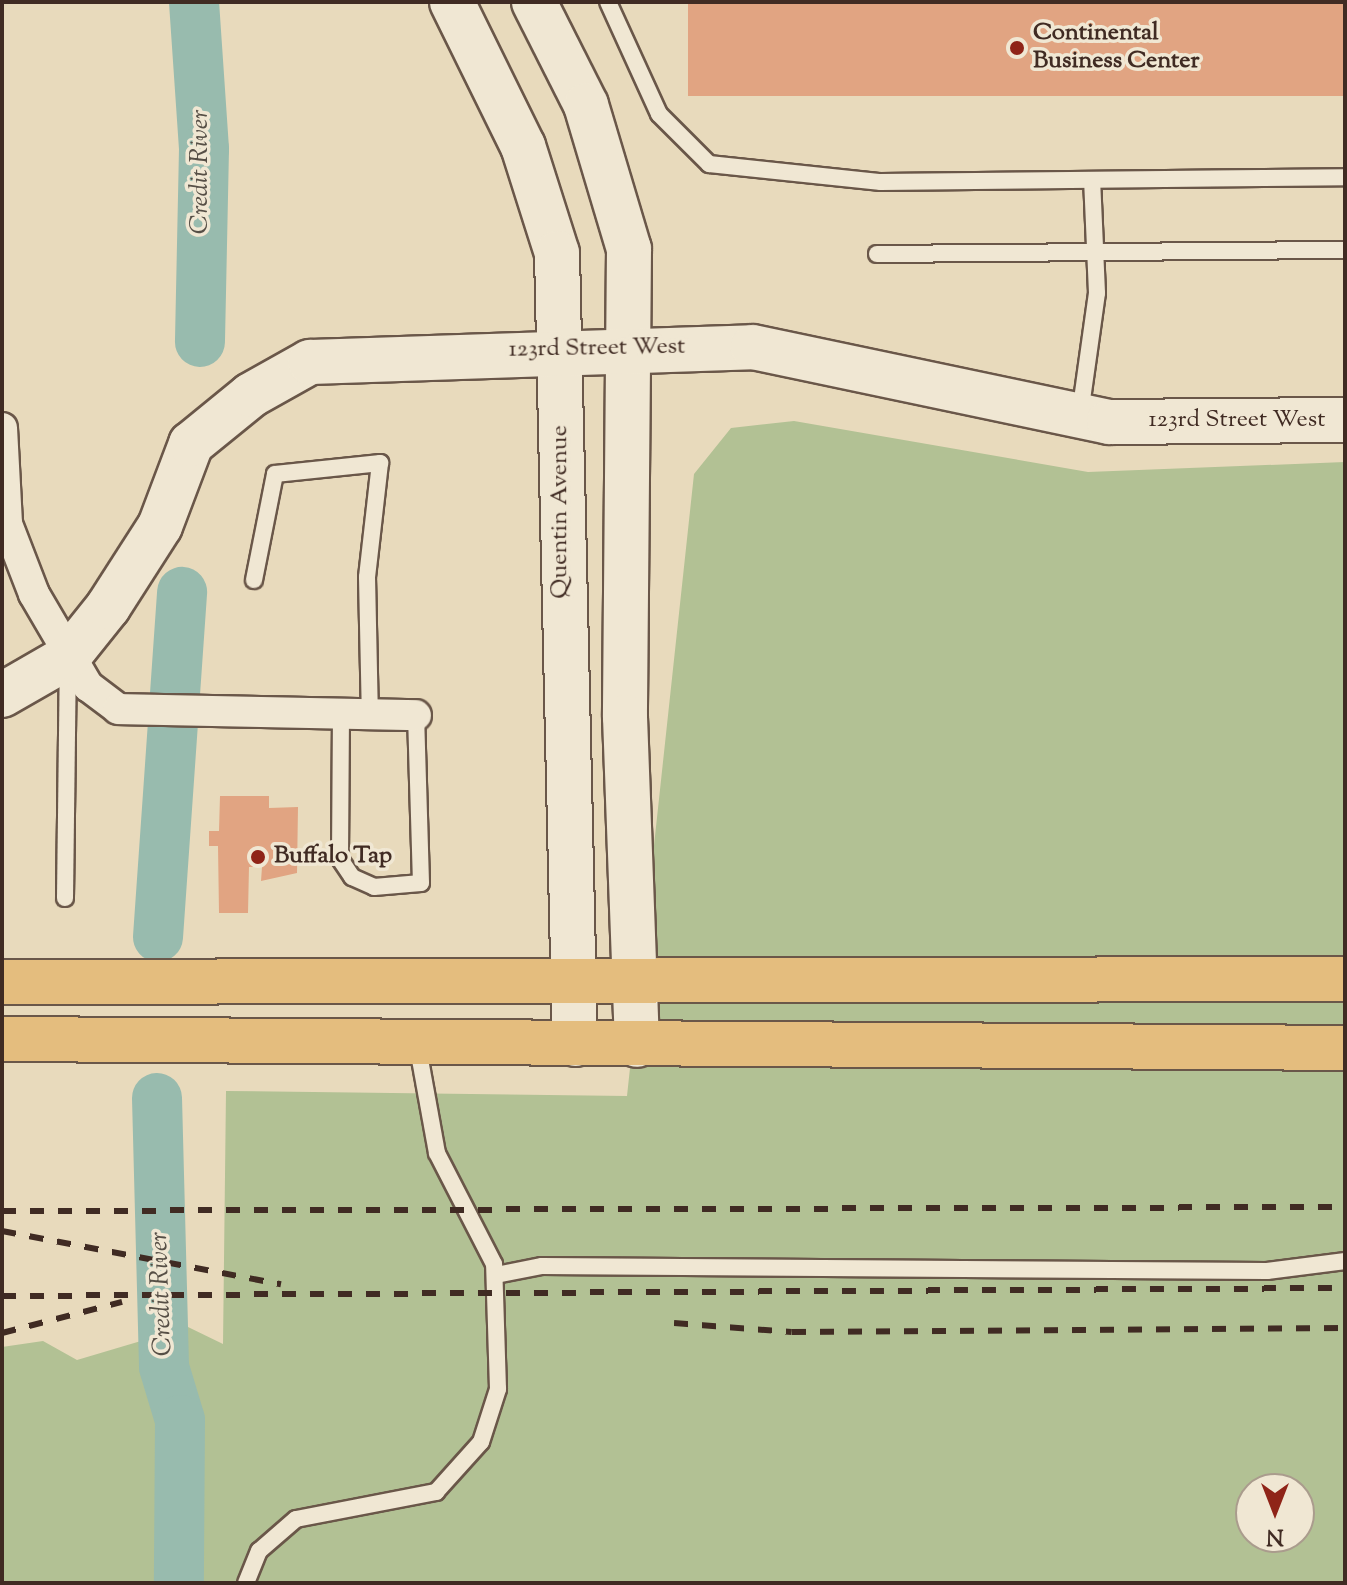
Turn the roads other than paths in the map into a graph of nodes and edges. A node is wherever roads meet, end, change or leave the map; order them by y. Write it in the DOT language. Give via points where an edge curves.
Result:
graph roads {
  1 [pos="452,2"];
  2 [pos="534,2"];
  3 [pos="608,2"];
  4 [pos="1345,177"];
  5 [pos="1092,180"];
  6 [pos="1345,250"];
  7 [pos="1095,251"];
  8 [pos="877,254"];
  9 [pos="560,348"];
  10 [pos="629,348"];
  11 [pos="1079,415"];
  12 [pos="1345,420"];
  13 [pos="2,428"];
  14 [pos="254,580"];
  15 [pos="68,657"];
  16 [pos="2,695"];
  17 [pos="355,714"];
  18 [pos="416,715"];
  19 [pos="65,898"];
  20 [pos="570,977"];
  21 [pos="633,977"];
  22 [pos="1345,979"];
  23 [pos="2,982"];
  24 [pos="2,1039"];
  25 [pos="417,1042"];
  26 [pos="575,1044"];
  27 [pos="637,1045"];
  28 [pos="1345,1048"];
  29 [pos="1345,1261"];
  30 [pos="496,1275"];
  31 [pos="246,1583"];
  1 -- 9 [label="street, Quentin Avenue" via="523,146 557,253"];
  2 -- 10 [label="street" via="586,105 629,249"];
  3 -- 5 [label="lane" via="659,114 709,164 881,182"];
  4 -- 5 [label="lane"];
  5 -- 7 [label="lane"];
  6 -- 7 [label="lane"];
  7 -- 8 [label="lane"];
  7 -- 11 [label="lane" via="1097,293"];
  9 -- 10 [label="street, 123rd Street West"];
  9 -- 15 [label="street, 123rd Street West" via="310,362 251,395 191,444 160,526"];
  9 -- 20 [label="street, Quentin Avenue"];
  10 -- 11 [label="street, 123rd Street West" via="753,347"];
  10 -- 21 [label="street" via="625,717"];
  11 -- 12 [label="street, 123rd Street West" via="1109,422"];
  13 -- 15 [label="street" via="7,524"];
  14 -- 17 [label="lane" via="275,474 380,463"];
  15 -- 16 [label="street, 123rd Street West"];
  15 -- 17 [label="street" via="88,686 118,709"];
  15 -- 19 [label="lane"];
  17 -- 18 [label="street"];
  17 -- 18 [label="lane" via="340,859 352,877 374,887 421,883"];
  20 -- 21 [label="highway"];
  20 -- 23 [label="highway"];
  20 -- 26 [label="street, Quentin Avenue"];
  21 -- 22 [label="highway"];
  21 -- 27 [label="street"];
  24 -- 25 [label="highway"];
  25 -- 26 [label="highway"];
  25 -- 30 [label="lane" via="437,1153"];
  26 -- 27 [label="highway"];
  27 -- 28 [label="highway"];
  29 -- 30 [label="lane" via="1267,1271 542,1266"];
  30 -- 31 [label="lane" via="498,1389 466,1466 436,1492 381,1508 317,1512 282,1525 259,1551"];
}
